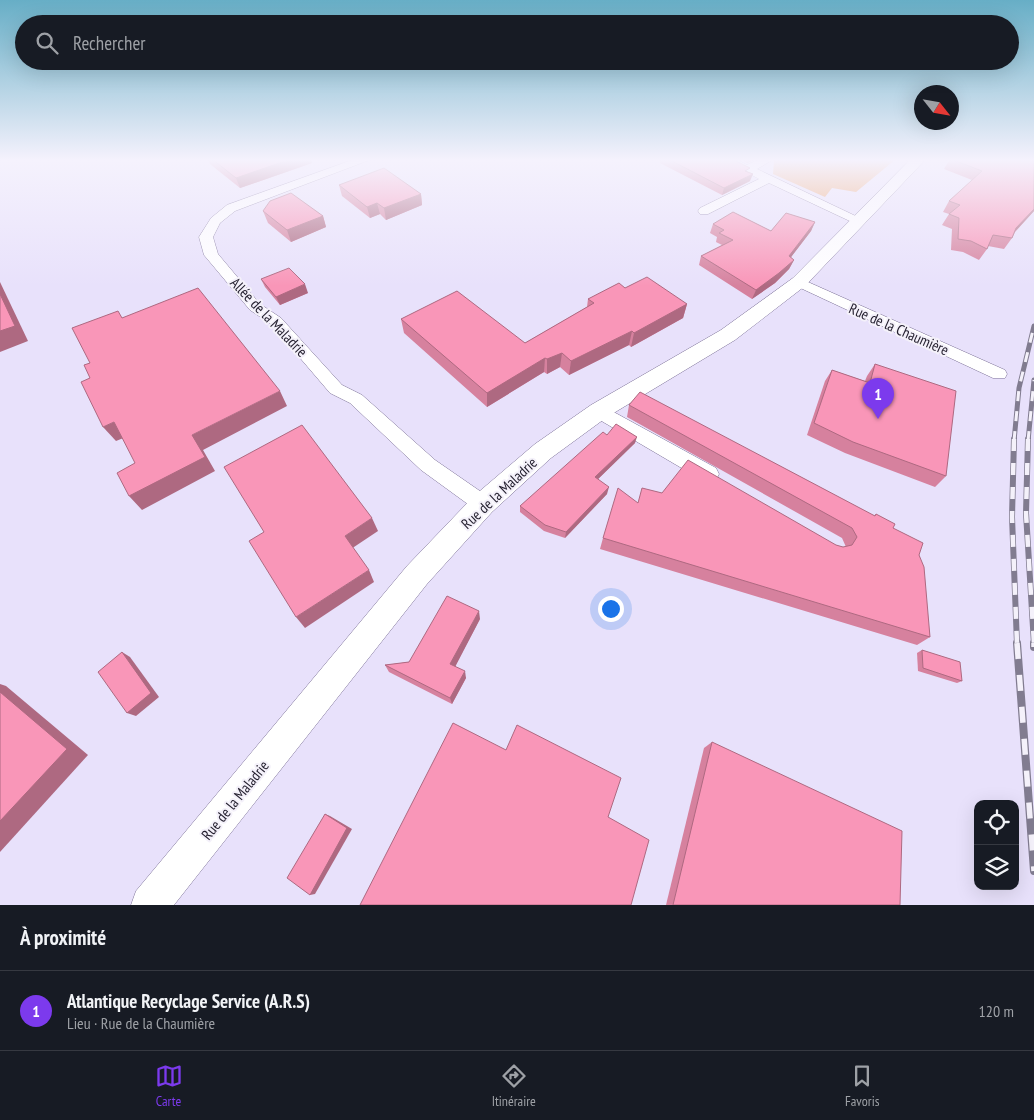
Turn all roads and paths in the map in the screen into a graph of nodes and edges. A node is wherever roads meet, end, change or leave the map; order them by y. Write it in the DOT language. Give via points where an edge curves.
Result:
graph roads {
  1 [pos="247,201"];
  2 [pos="724,201"];
  3 [pos="817,201"];
  4 [pos="877,201"];
  5 [pos="704,211"];
  6 [pos="858,220"];
  7 [pos="799,282"];
  8 [pos="999,374"];
  9 [pos="600,411"];
  10 [pos="725,483"];
  11 [pos="483,504"];
  12 [pos="150,905"];
  1 -- 11 [label="street, Allée de la Maladrie" via="231,208 215,221 206,237 211,255 255,307 276,321 336,389 356,399 428,465"];
  2 -- 5 [label="street"];
  3 -- 6 [label="street"];
  4 -- 6 [label="street, Rue de la Maladrie"];
  6 -- 7 [label="street, Rue de la Maladrie"];
  7 -- 8 [label="street, Rue de la Chaumière"];
  7 -- 9 [label="street, Rue de la Maladrie" via="728,335"];
  9 -- 10 [label="street"];
  9 -- 11 [label="street, Rue de la Maladrie" via="543,451"];
  11 -- 12 [label="street, Rue de la Maladrie" via="417,575"];
}
